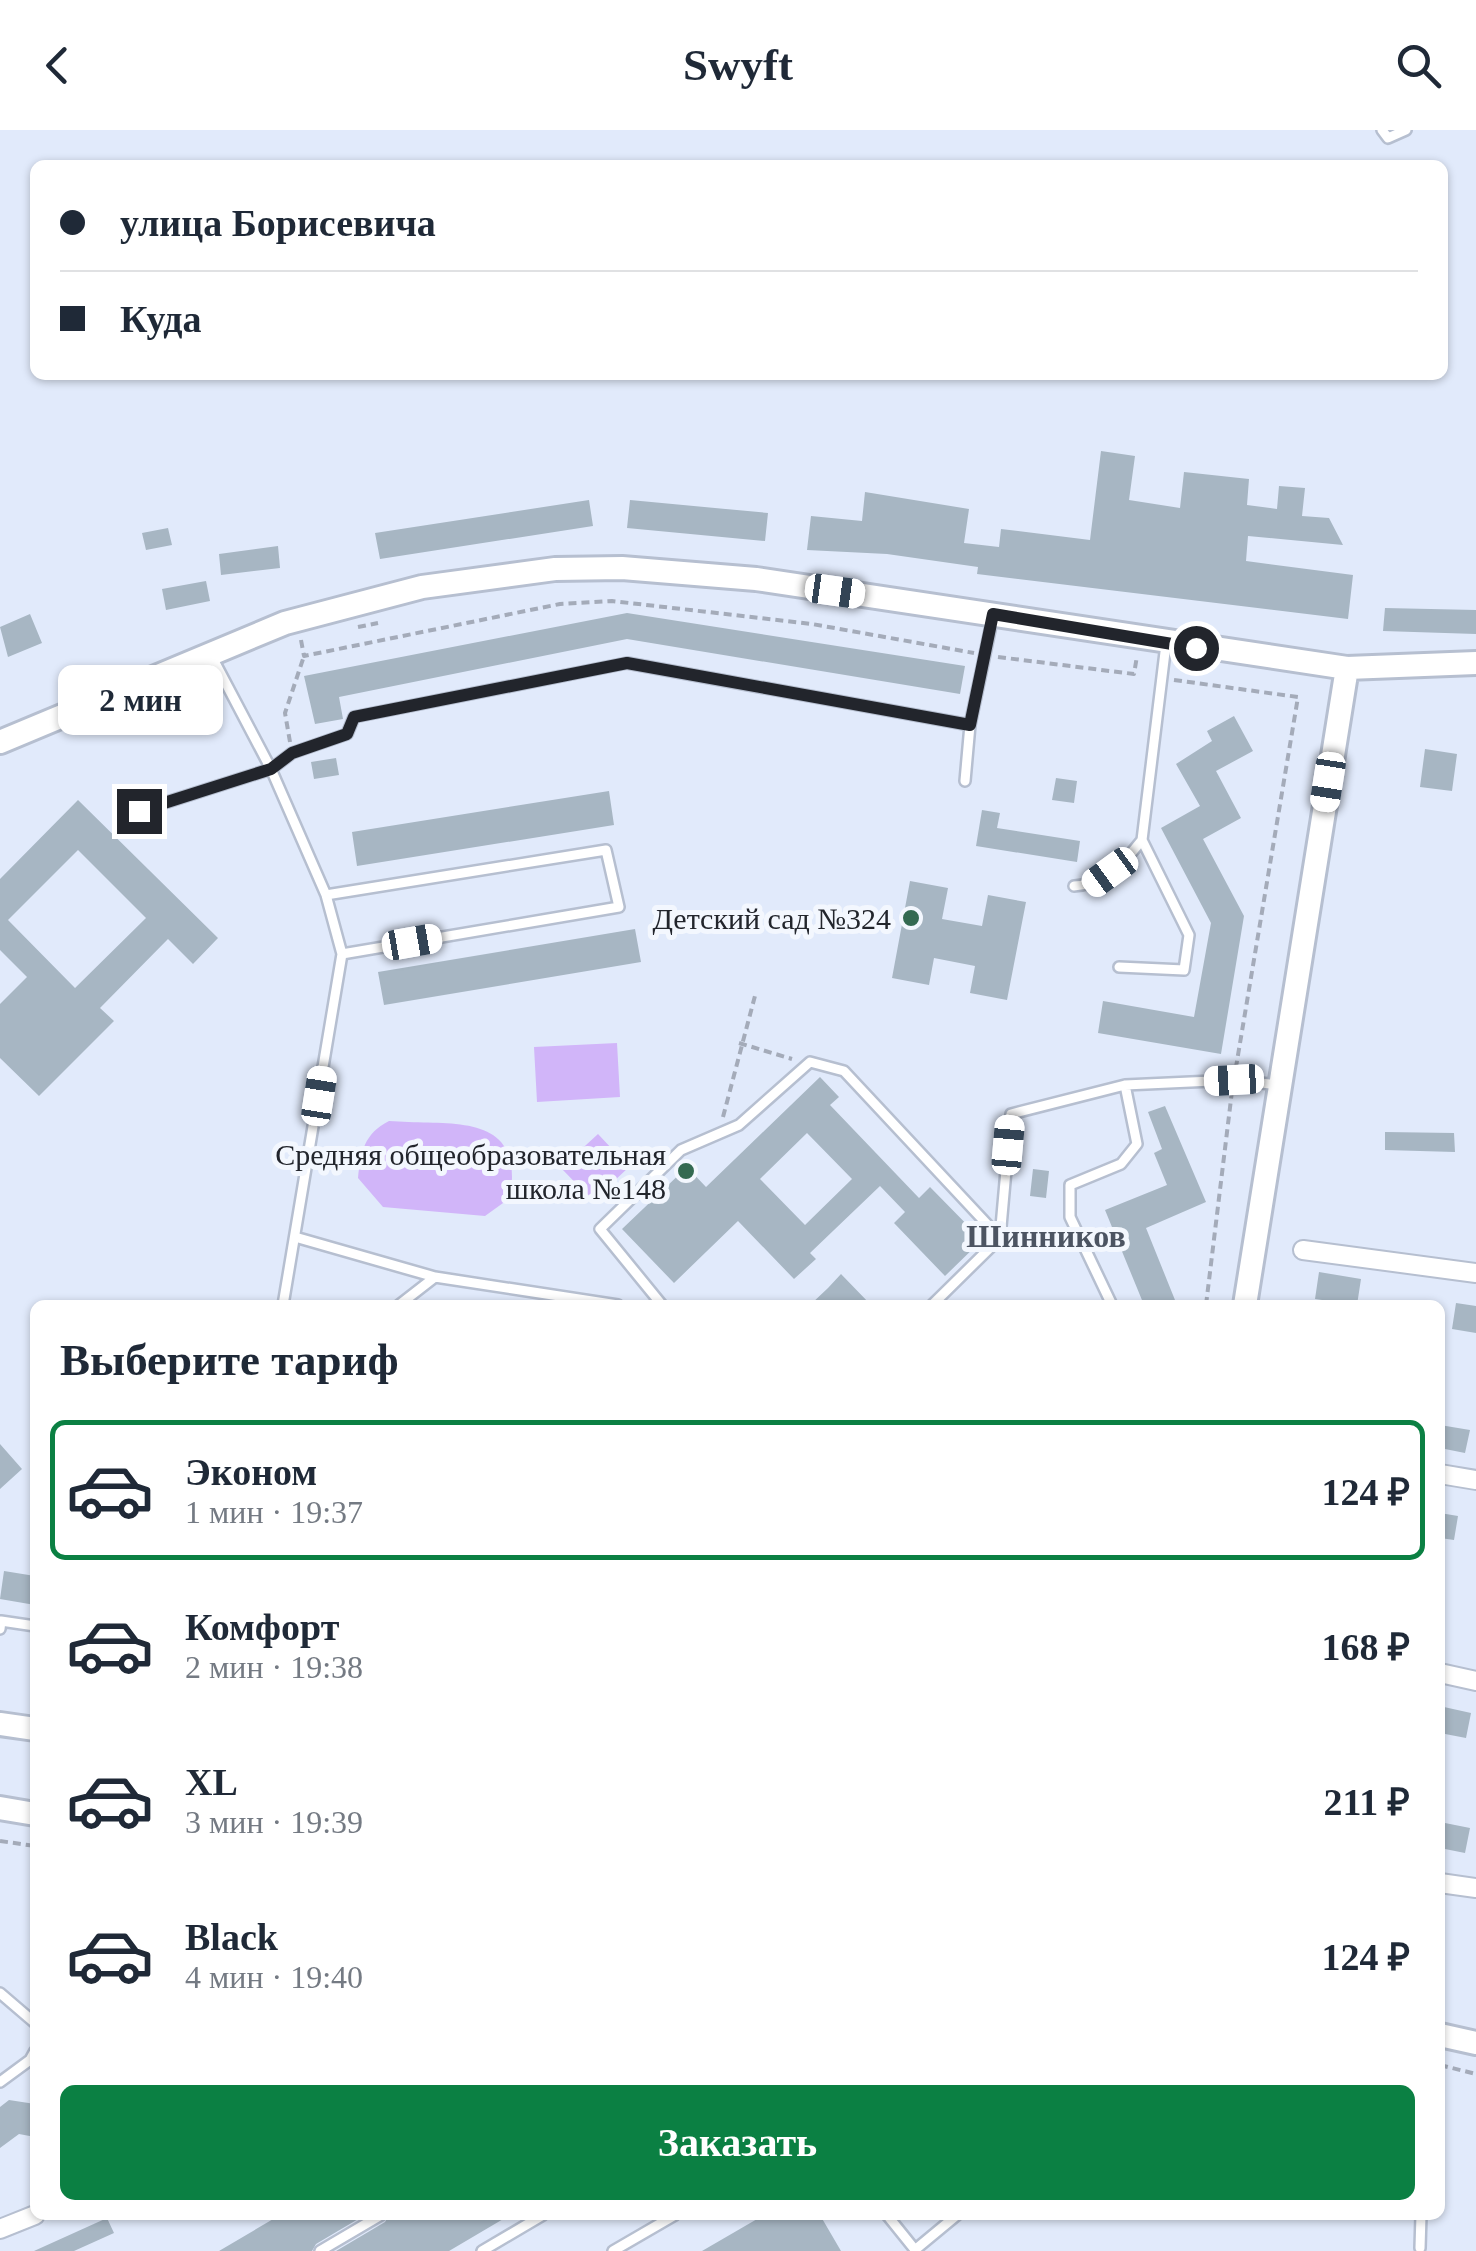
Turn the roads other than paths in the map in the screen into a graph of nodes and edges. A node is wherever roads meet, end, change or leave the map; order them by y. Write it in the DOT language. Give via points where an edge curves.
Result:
graph roads {
  1 [pos="1382,130"];
  2 [pos="1406,130"];
  3 [pos="993,614"];
  4 [pos="1166,644"];
  5 [pos="210,652"];
  6 [pos="1476,663"];
  7 [pos="1347,668"];
  8 [pos="970,725"];
  9 [pos="0,742"];
  10 [pos="271,769"];
  11 [pos="965,781"];
  12 [pos="139,811"];
  13 [pos="1142,840"];
  14 [pos="1074,886"];
  15 [pos="326,895"];
  16 [pos="342,954"];
  17 [pos="1119,966"];
  18 [pos="1125,1085"];
  19 [pos="1279,1085"];
  20 [pos="296,1237"];
  21 [pos="1000,1238"];
  22 [pos="1303,1250"];
  23 [pos="1476,1273"];
  24 [pos="435,1277"];
  25 [pos="284,1300"];
  26 [pos="405,1300"];
  27 [pos="585,1300"];
  28 [pos="658,1300"];
  29 [pos="937,1300"];
  30 [pos="1110,1300"];
  31 [pos="1246,1300"];
  32 [pos="1445,1475"];
  33 [pos="1476,1480"];
  34 [pos="30,1625"];
  35 [pos="0,1629"];
  36 [pos="1445,1674"];
  37 [pos="1476,1680"];
  38 [pos="0,1724"];
  39 [pos="30,1728"];
  40 [pos="0,1808"];
  41 [pos="30,1813"];
  42 [pos="1445,1884"];
  43 [pos="1476,1888"];
  44 [pos="0,1994"];
  45 [pos="30,2018"];
  46 [pos="1445,2036"];
  47 [pos="1476,2044"];
  48 [pos="30,2060"];
  49 [pos="0,2082"];
  50 [pos="30,2217"];
  51 [pos="373,2220"];
  52 [pos="535,2220"];
  53 [pos="666,2220"];
  54 [pos="891,2220"];
  55 [pos="950,2220"];
  56 [pos="1421,2220"];
  57 [pos="0,2230"];
  58 [pos="1420,2248"];
  59 [pos="916,2250"];
  60 [pos="320,2251"];
  61 [pos="482,2251"];
  62 [pos="613,2251"];
  1 -- 2 [label="lane" via="1388,138"];
  3 -- 4 [label="street"];
  3 -- 5 [label="street" via="756,579 555,570 422,587 285,622"];
  3 -- 8 [label="lane"];
  4 -- 7 [label="street"];
  4 -- 13 [label="lane"];
  5 -- 9 [label="street"];
  5 -- 10 [label="lane"];
  6 -- 7 [label="street"];
  7 -- 19 [label="street"];
  8 -- 10 [label="lane" via="627,663 354,717 347,734 292,753"];
  8 -- 11 [label="lane"];
  10 -- 12 [label="lane"];
  10 -- 15 [label="lane"];
  13 -- 14 [label="lane" via="1091,885"];
  13 -- 17 [label="lane" via="1190,935 1184,970"];
  15 -- 16 [label="lane"];
  15 -- 16 [label="lane" via="606,850 620,907"];
  16 -- 20 [label="lane"];
  18 -- 19 [label="lane"];
  18 -- 21 [label="lane" via="1011,1114"];
  18 -- 30 [label="lane" via="1137,1144 1121,1164 1070,1186 1070,1217"];
  19 -- 31 [label="street"];
  20 -- 24 [label="lane"];
  20 -- 25 [label="lane"];
  21 -- 28 [label="lane" via="844,1071 808,1064 739,1125 681,1150 600,1229"];
  21 -- 29 [label="lane"];
  22 -- 23 [label="street"];
  24 -- 26 [label="lane"];
  24 -- 27 [label="lane"];
  32 -- 33 [label="street"];
  34 -- 35 [label="lane" via="2,1620"];
  36 -- 37 [label="street"];
  38 -- 39 [label="street"];
  40 -- 41 [label="street"];
  42 -- 43 [label="street"];
  44 -- 45 [label="lane"];
  46 -- 47 [label="street"];
  48 -- 49 [label="lane"];
  50 -- 57 [label="street"];
  51 -- 60 [label="lane"];
  52 -- 61 [label="lane"];
  53 -- 62 [label="lane"];
  54 -- 59 [label="lane"];
  55 -- 59 [label="lane"];
  56 -- 58 [label="lane"];
}
